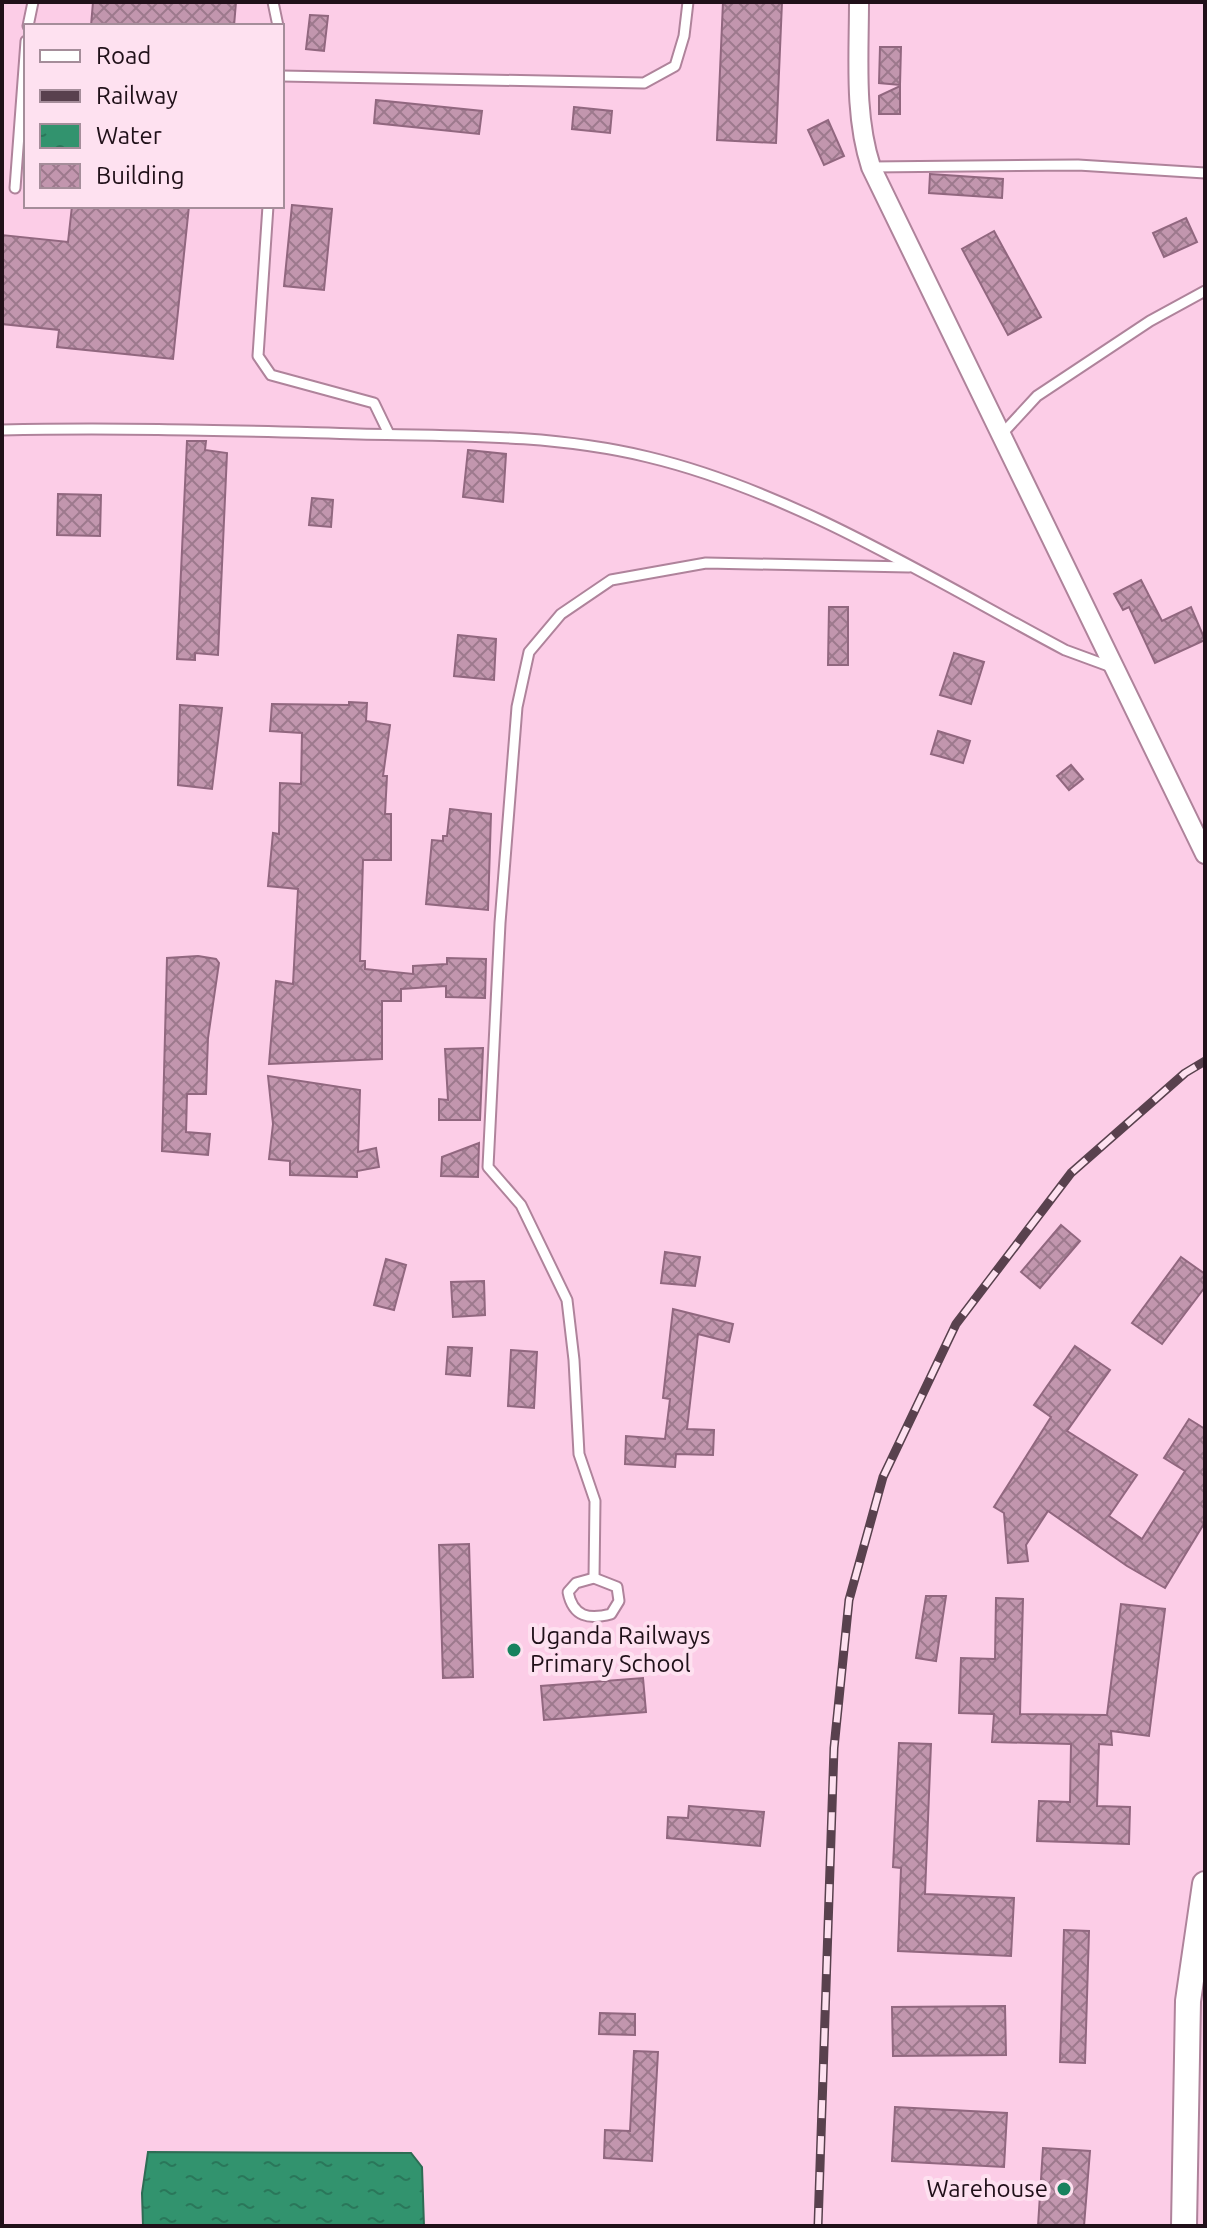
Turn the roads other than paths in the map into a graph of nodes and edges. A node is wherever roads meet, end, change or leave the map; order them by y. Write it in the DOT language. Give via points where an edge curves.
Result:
graph roads {
  1 [pos="33,2"];
  2 [pos="273,2"];
  3 [pos="688,2"];
  4 [pos="859,2"];
  5 [pos="28,24"];
  6 [pos="278,24"];
  7 [pos="24,68"];
  8 [pos="284,76"];
  9 [pos="871,167"];
  10 [pos="1205,173"];
  11 [pos="15,188"];
  12 [pos="268,208"];
  13 [pos="1205,291"];
  14 [pos="2,430"];
  15 [pos="389,434"];
  16 [pos="1001,435"];
  17 [pos="909,567"];
  18 [pos="1115,669"];
  19 [pos="1199,826"];
  20 [pos="1205,854"];
  21 [pos="594,1578"];
  22 [pos="1205,1884"];
  23 [pos="1202,1921"];
  24 [pos="1184,2226"];
  1 -- 5 [label="lane"];
  2 -- 6 [label="lane"];
  3 -- 8 [label="lane" via="675,66 644,83"];
  4 -- 9 [label="street" via="859,93"];
  7 -- 11 [label="lane"];
  9 -- 10 [label="lane" via="1078,165"];
  9 -- 16 [label="street"];
  12 -- 15 [label="lane" via="258,356 271,375 374,403"];
  13 -- 16 [label="lane" via="1037,396"];
  14 -- 15 [label="lane"];
  15 -- 17 [label="lane" via="555,439 650,457 769,497"];
  16 -- 18 [label="street"];
  17 -- 18 [label="lane" via="1065,650"];
  17 -- 21 [label="lane" via="706,563 611,580 561,614 529,652 517,707 488,1167 521,1205 567,1300 579,1454 595,1501"];
  18 -- 19 [label="street"];
  19 -- 20 [label="street"];
  21 -- 21 [label="lane" via="576,1583 568,1592 579,1614 593,1619 611,1614 619,1601 617,1587"];
  22 -- 23 [label="street"];
  23 -- 24 [label="street" via="1188,2001"];
}
